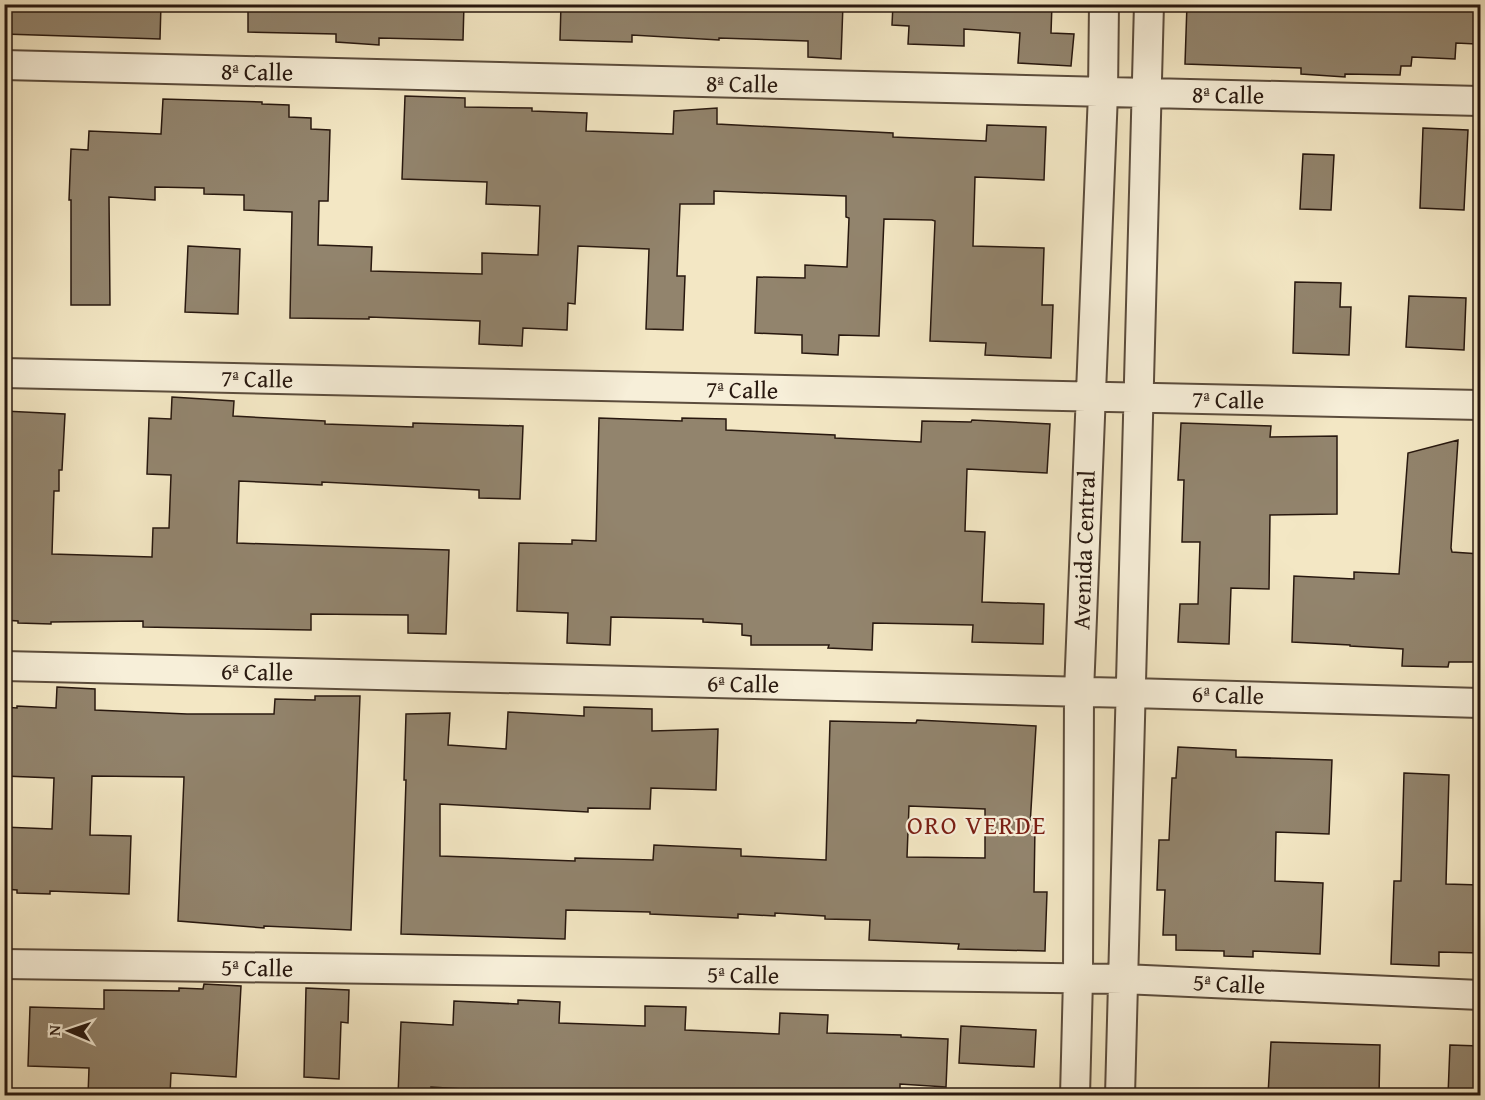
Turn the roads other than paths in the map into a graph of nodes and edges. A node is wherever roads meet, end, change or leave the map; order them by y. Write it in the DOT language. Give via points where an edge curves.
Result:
graph roads {
  1 [pos="1104,4"];
  2 [pos="1149,4"];
  3 [pos="4,65"];
  4 [pos="1102,93"];
  5 [pos="1147,93"];
  6 [pos="1480,101"];
  7 [pos="4,373"];
  8 [pos="1089,398"];
  9 [pos="1139,398"];
  10 [pos="1480,405"];
  11 [pos="4,666"];
  12 [pos="1079,692"];
  13 [pos="1131,693"];
  14 [pos="1480,703"];
  15 [pos="4,964"];
  16 [pos="1077,980"];
  17 [pos="1123,980"];
  18 [pos="1480,995"];
  19 [pos="1074,1095"];
  20 [pos="1120,1095"];
  1 -- 4 [label="street, Avenida Central"];
  2 -- 5 [label="street, Avenida Central"];
  3 -- 4 [label="street, 8ª Calle"];
  4 -- 5 [label="street, 8ª Calle"];
  4 -- 8 [label="street, Avenida Central"];
  5 -- 6 [label="street, 8ª Calle"];
  5 -- 9 [label="street, Avenida Central"];
  7 -- 8 [label="street, 7ª Calle"];
  8 -- 9 [label="street, 7ª Calle"];
  8 -- 12 [label="street, Avenida Central"];
  9 -- 10 [label="street, 7ª Calle"];
  9 -- 13 [label="street, Avenida Central"];
  11 -- 12 [label="street, 6ª Calle"];
  12 -- 13 [label="street, 6ª Calle"];
  12 -- 16 [label="street, Avenida Central"];
  13 -- 14 [label="street, 6ª Calle"];
  13 -- 17 [label="street, Avenida Central"];
  15 -- 16 [label="street, 5ª Calle"];
  16 -- 17 [label="street, 5ª Calle"];
  16 -- 19 [label="street, Avenida Central"];
  17 -- 18 [label="street, 5ª Calle"];
  17 -- 20 [label="street, Avenida Central"];
}
